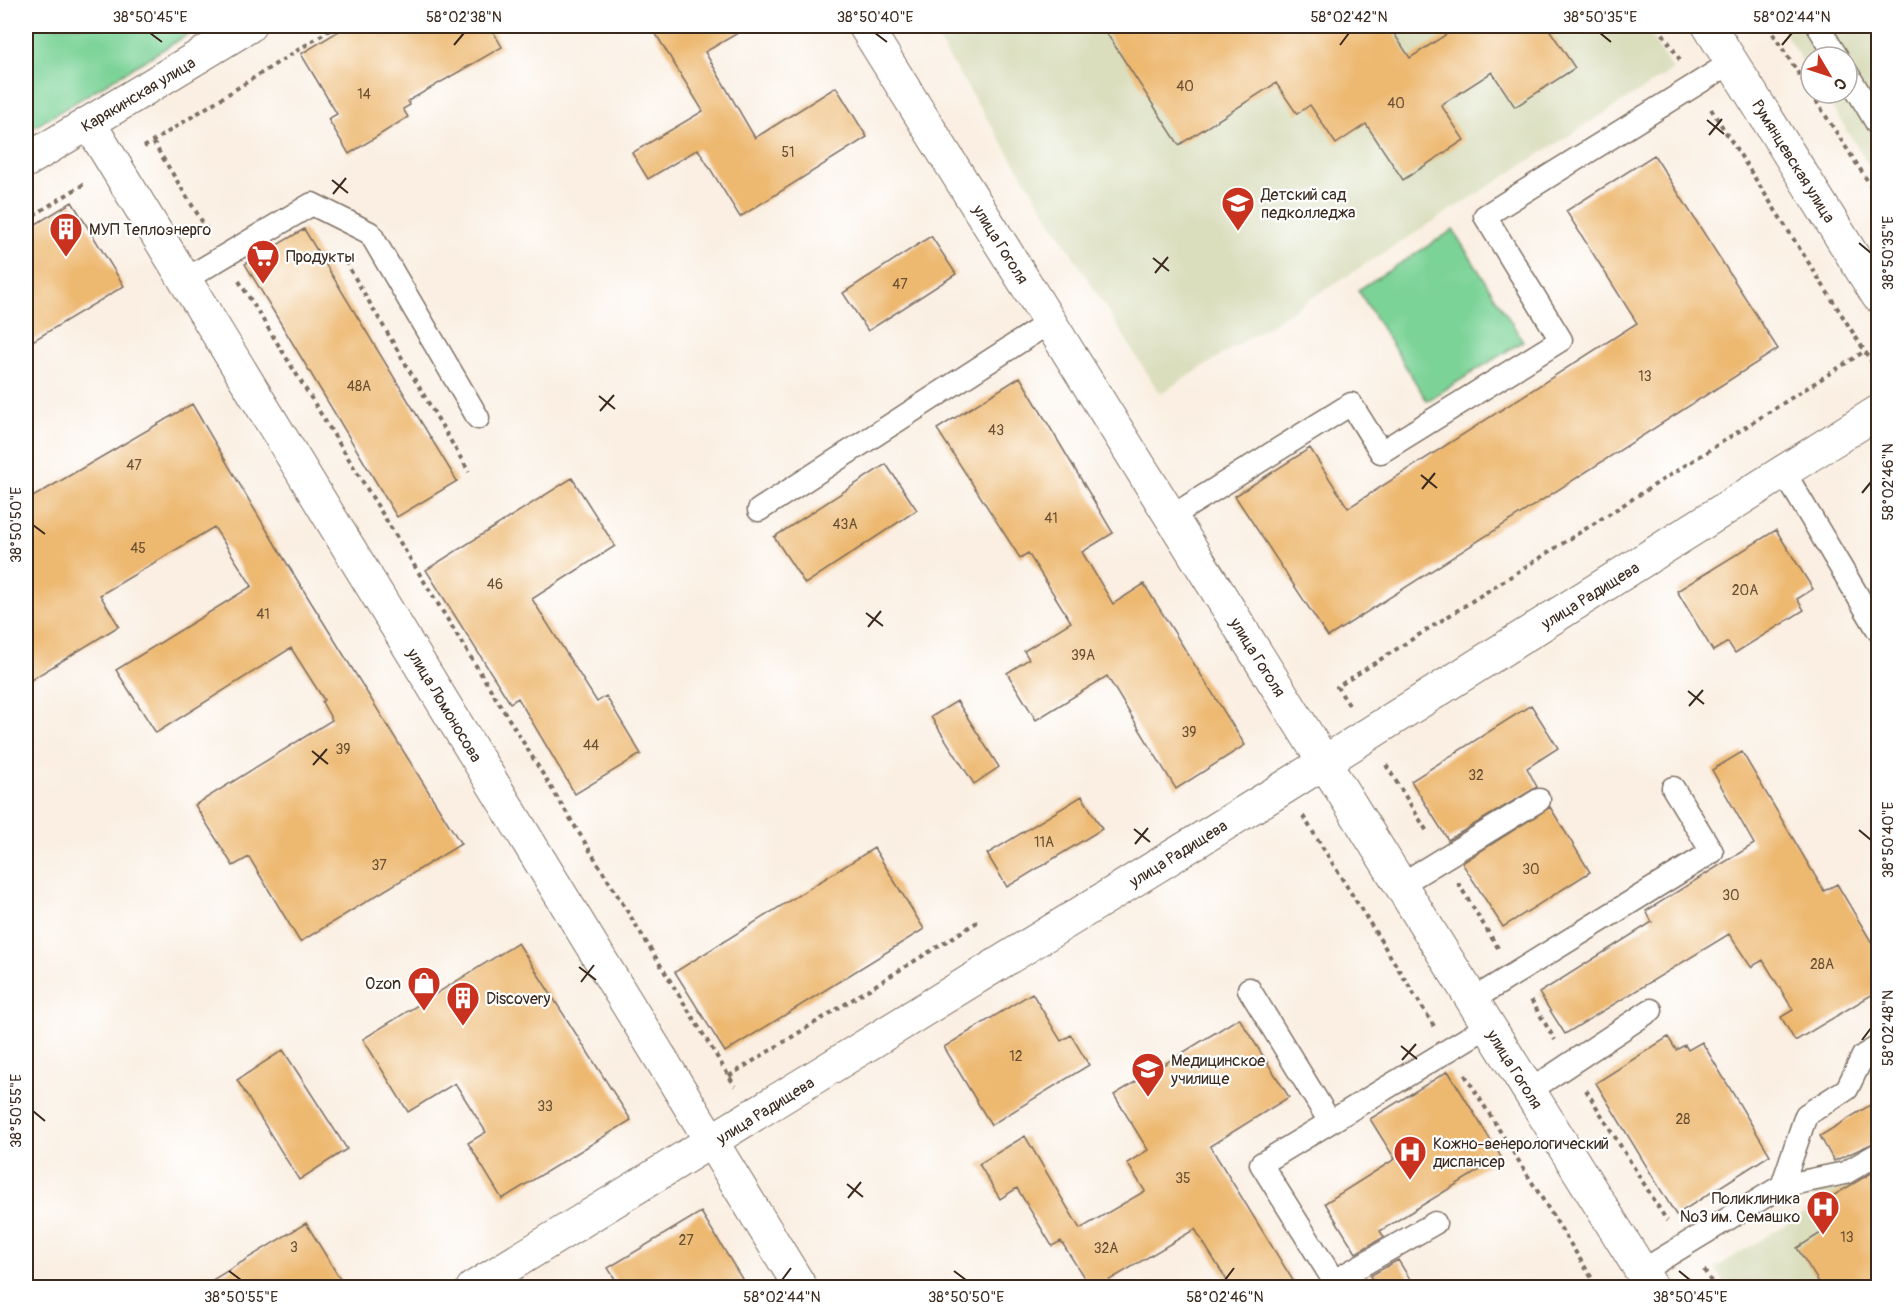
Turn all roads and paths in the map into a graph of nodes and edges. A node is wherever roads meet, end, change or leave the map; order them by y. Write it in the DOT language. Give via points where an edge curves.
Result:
graph roads {
  1 [pos="249,26"];
  2 [pos="336,26"];
  3 [pos="866,26"];
  4 [pos="1658,26"];
  5 [pos="1709,26"];
  6 [pos="1768,26"];
  7 [pos="1818,26"];
  8 [pos="1830,45"];
  9 [pos="1732,62"];
  10 [pos="1799,74"];
  11 [pos="1696,85"];
  12 [pos="1859,93"];
  13 [pos="1819,105"];
  14 [pos="89,123"];
  15 [pos="1878,125"];
  16 [pos="153,142"];
  17 [pos="26,161"];
  18 [pos="114,165"];
  19 [pos="1878,198"];
  20 [pos="312,204"];
  21 [pos="26,220"];
  22 [pos="223,255"];
  23 [pos="184,280"];
  24 [pos="1878,296"];
  25 [pos="1050,322"];
  26 [pos="1865,351"];
  27 [pos="1878,354"];
  28 [pos="1871,359"];
  29 [pos="1878,372"];
  30 [pos="1878,412"];
  31 [pos="478,418"];
  32 [pos="469,472"];
  33 [pos="1784,472"];
  34 [pos="759,510"];
  35 [pos="1172,516"];
  36 [pos="1878,630"];
  37 [pos="1368,735"];
  38 [pos="1323,763"];
  39 [pos="1673,788"];
  40 [pos="1539,800"];
  41 [pos="1443,858"];
  42 [pos="1400,885"];
  43 [pos="979,921"];
  44 [pos="1515,974"];
  45 [pos="1249,989"];
  46 [pos="1651,1010"];
  47 [pos="1480,1013"];
  48 [pos="1878,1047"];
  49 [pos="1570,1063"];
  50 [pos="729,1076"];
  51 [pos="1528,1090"];
  52 [pos="754,1117"];
  53 [pos="1330,1122"];
  54 [pos="712,1142"];
  55 [pos="1878,1154"];
  56 [pos="1782,1186"];
  57 [pos="1435,1223"];
  58 [pos="1688,1243"];
  59 [pos="1647,1279"];
  60 [pos="473,1287"];
  61 [pos="801,1287"];
  62 [pos="1715,1287"];
  1 -- 14 [label="street, Карякинская улица"];
  2 -- 16 [label="path"];
  3 -- 25 [label="street, улица Гоголя"];
  4 -- 11 [label="path"];
  5 -- 9 [label="street, Румянцевская улица"];
  6 -- 10 [label="path"];
  7 -- 8 [label="lane"];
  9 -- 11 [label="lane"];
  9 -- 24 [label="street, Румянцевская улица"];
  11 -- 26 [label="path"];
  11 -- 35 [label="lane" via="1485,216 1561,340 1381,452 1351,404"];
  12 -- 15 [label="lane"];
  13 -- 19 [label="path"];
  14 -- 17 [label="street, Карякинская улица"];
  14 -- 18 [label="street, улица Ломоносова"];
  16 -- 18 [label="path"];
  16 -- 22 [label="path"];
  18 -- 21 [label="path"];
  18 -- 23 [label="street, улица Ломоносова"];
  20 -- 22 [label="lane"];
  20 -- 31 [label="lane" via="370,233"];
  20 -- 32 [label="path"];
  22 -- 23 [label="lane"];
  22 -- 50 [label="path"];
  23 -- 54 [label="street, улица Ломоносова"];
  25 -- 34 [label="lane"];
  25 -- 35 [label="street, улица Гоголя"];
  26 -- 28 [label="path"];
  26 -- 37 [label="path" via="1337,687"];
  27 -- 28 [label="path"];
  28 -- 29 [label="path"];
  30 -- 33 [label="street, улица Радищева"];
  33 -- 36 [label="lane"];
  33 -- 37 [label="street, улица Радищева"];
  35 -- 38 [label="street, улица Гоголя"];
  37 -- 38 [label="street, улица Радищева"];
  37 -- 41 [label="path"];
  38 -- 42 [label="street, улица Гоголя"];
  38 -- 52 [label="street, улица Радищева"];
  39 -- 44 [label="lane" via="1712,852"];
  40 -- 41 [label="lane"];
  41 -- 42 [label="lane"];
  41 -- 44 [label="path"];
  42 -- 47 [label="street, улица Гоголя"];
  43 -- 50 [label="path"];
  44 -- 47 [label="lane"];
  44 -- 49 [label="path"];
  45 -- 53 [label="lane"];
  46 -- 49 [label="lane"];
  47 -- 51 [label="street, улица Гоголя"];
  47 -- 53 [label="lane"];
  48 -- 56 [label="lane" via="1863,1056 1847,1089 1806,1115"];
  49 -- 51 [label="lane"];
  49 -- 58 [label="path" via="1667,1222"];
  50 -- 52 [label="path"];
  51 -- 59 [label="street, улица Гоголя"];
  52 -- 54 [label="street, улица Радищева"];
  53 -- 57 [label="lane" via="1261,1164 1334,1281"];
  54 -- 60 [label="street, улица Радищева"];
  54 -- 61 [label="street, улица Ломоносова"];
  55 -- 56 [label="lane" via="1845,1173"];
  56 -- 58 [label="lane"];
  58 -- 59 [label="lane"];
  58 -- 62 [label="path"];
}
